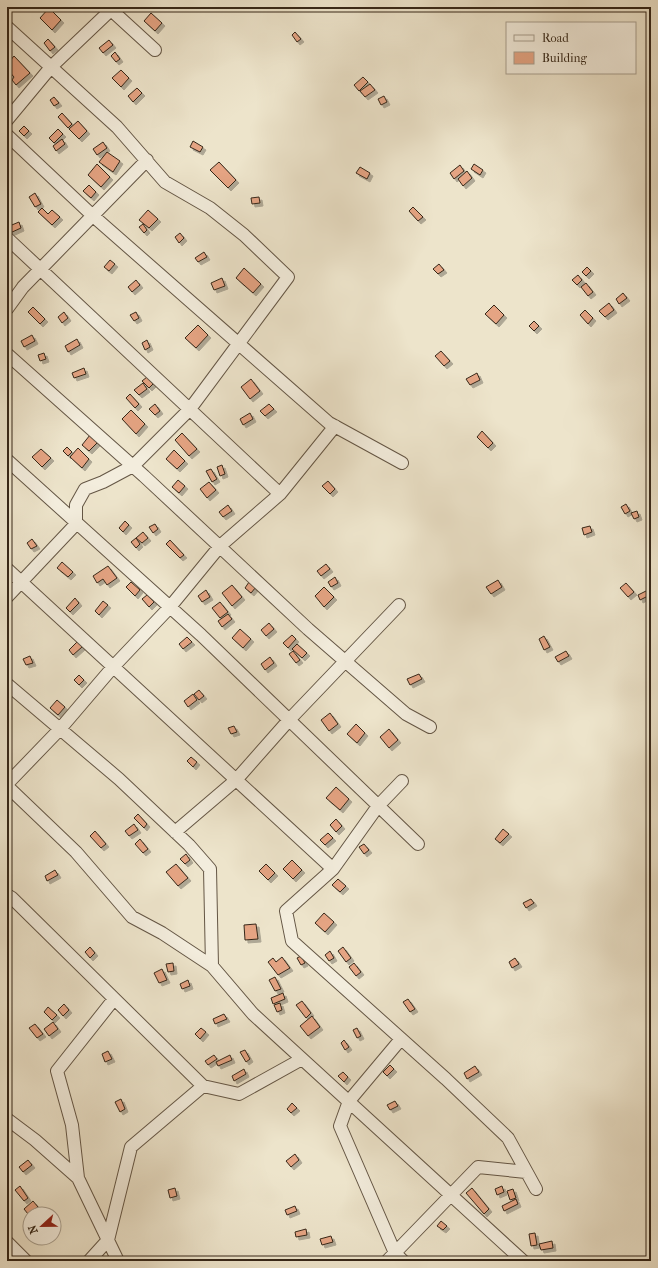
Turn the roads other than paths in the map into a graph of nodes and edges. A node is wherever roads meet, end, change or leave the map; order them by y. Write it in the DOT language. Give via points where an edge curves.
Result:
graph roads {
  1 [pos="111,8"];
  2 [pos="7,27"];
  3 [pos="155,50"];
  4 [pos="51,67"];
  5 [pos="7,120"];
  6 [pos="7,135"];
  7 [pos="147,160"];
  8 [pos="92,215"];
  9 [pos="7,238"];
  10 [pos="41,268"];
  11 [pos="7,309"];
  12 [pos="239,344"];
  13 [pos="7,354"];
  14 [pos="190,409"];
  15 [pos="335,426"];
  16 [pos="7,460"];
  17 [pos="402,463"];
  18 [pos="133,466"];
  19 [pos="280,494"];
  20 [pos="76,524"];
  21 [pos="220,546"];
  22 [pos="7,568"];
  23 [pos="21,582"];
  24 [pos="7,597"];
  25 [pos="399,605"];
  26 [pos="170,607"];
  27 [pos="346,661"];
  28 [pos="113,667"];
  29 [pos="7,684"];
  30 [pos="289,720"];
  31 [pos="430,727"];
  32 [pos="60,729"];
  33 [pos="236,780"];
  34 [pos="402,781"];
  35 [pos="7,785"];
  36 [pos="378,806"];
  37 [pos="175,832"];
  38 [pos="418,844"];
  39 [pos="333,869"];
  40 [pos="7,895"];
  41 [pos="212,966"];
  42 [pos="114,999"];
  43 [pos="401,1040"];
  44 [pos="302,1059"];
  45 [pos="203,1086"];
  46 [pos="349,1101"];
  47 [pos="7,1119"];
  48 [pos="526,1172"];
  49 [pos="78,1178"];
  50 [pos="536,1189"];
  51 [pos="451,1195"];
  52 [pos="108,1240"];
  53 [pos="7,1242"];
  54 [pos="395,1258"];
  55 [pos="26,1261"];
  56 [pos="88,1261"];
  57 [pos="118,1261"];
  58 [pos="523,1261"];
  1 -- 3 [label="street"];
  1 -- 4 [label="street"];
  2 -- 4 [label="street"];
  4 -- 5 [label="street"];
  4 -- 7 [label="street" via="118,127"];
  6 -- 8 [label="street"];
  7 -- 8 [label="street"];
  7 -- 12 [label="street" via="165,182 210,208 244,235 288,277"];
  8 -- 10 [label="street"];
  8 -- 12 [label="street"];
  9 -- 10 [label="street"];
  10 -- 11 [label="street"];
  10 -- 14 [label="street"];
  12 -- 14 [label="street"];
  12 -- 15 [label="street"];
  13 -- 18 [label="street"];
  14 -- 18 [label="street"];
  14 -- 19 [label="street"];
  15 -- 17 [label="street"];
  15 -- 19 [label="street"];
  16 -- 20 [label="street"];
  18 -- 20 [label="street" via="85,489 76,505"];
  18 -- 21 [label="street"];
  19 -- 21 [label="street"];
  20 -- 23 [label="street"];
  20 -- 26 [label="street"];
  21 -- 26 [label="street"];
  21 -- 27 [label="street"];
  22 -- 23 [label="street"];
  23 -- 24 [label="street"];
  23 -- 28 [label="street"];
  25 -- 27 [label="street"];
  26 -- 28 [label="street"];
  26 -- 30 [label="street"];
  27 -- 30 [label="street"];
  27 -- 31 [label="street" via="406,714"];
  28 -- 32 [label="street"];
  28 -- 33 [label="street"];
  29 -- 32 [label="street"];
  30 -- 33 [label="street"];
  30 -- 36 [label="street"];
  32 -- 35 [label="street"];
  32 -- 37 [label="street" via="119,779"];
  33 -- 37 [label="street"];
  33 -- 39 [label="street"];
  34 -- 36 [label="street"];
  35 -- 41 [label="street" via="76,852 132,917"];
  36 -- 38 [label="street"];
  36 -- 39 [label="street"];
  37 -- 41 [label="street" via="210,870"];
  39 -- 43 [label="street" via="286,911 292,941"];
  40 -- 42 [label="street"];
  41 -- 44 [label="street" via="253,1014"];
  42 -- 45 [label="street"];
  42 -- 49 [label="street" via="57,1071 72,1125"];
  43 -- 46 [label="street"];
  43 -- 48 [label="street" via="508,1138"];
  44 -- 45 [label="street" via="239,1094"];
  44 -- 46 [label="street"];
  45 -- 52 [label="street" via="131,1147"];
  46 -- 51 [label="street"];
  46 -- 54 [label="street" via="340,1126"];
  47 -- 49 [label="street"];
  48 -- 50 [label="street"];
  48 -- 51 [label="street" via="478,1167"];
  49 -- 52 [label="street"];
  51 -- 54 [label="street"];
  51 -- 58 [label="street"];
  52 -- 56 [label="street"];
  52 -- 57 [label="street"];
  53 -- 55 [label="street"];
}
